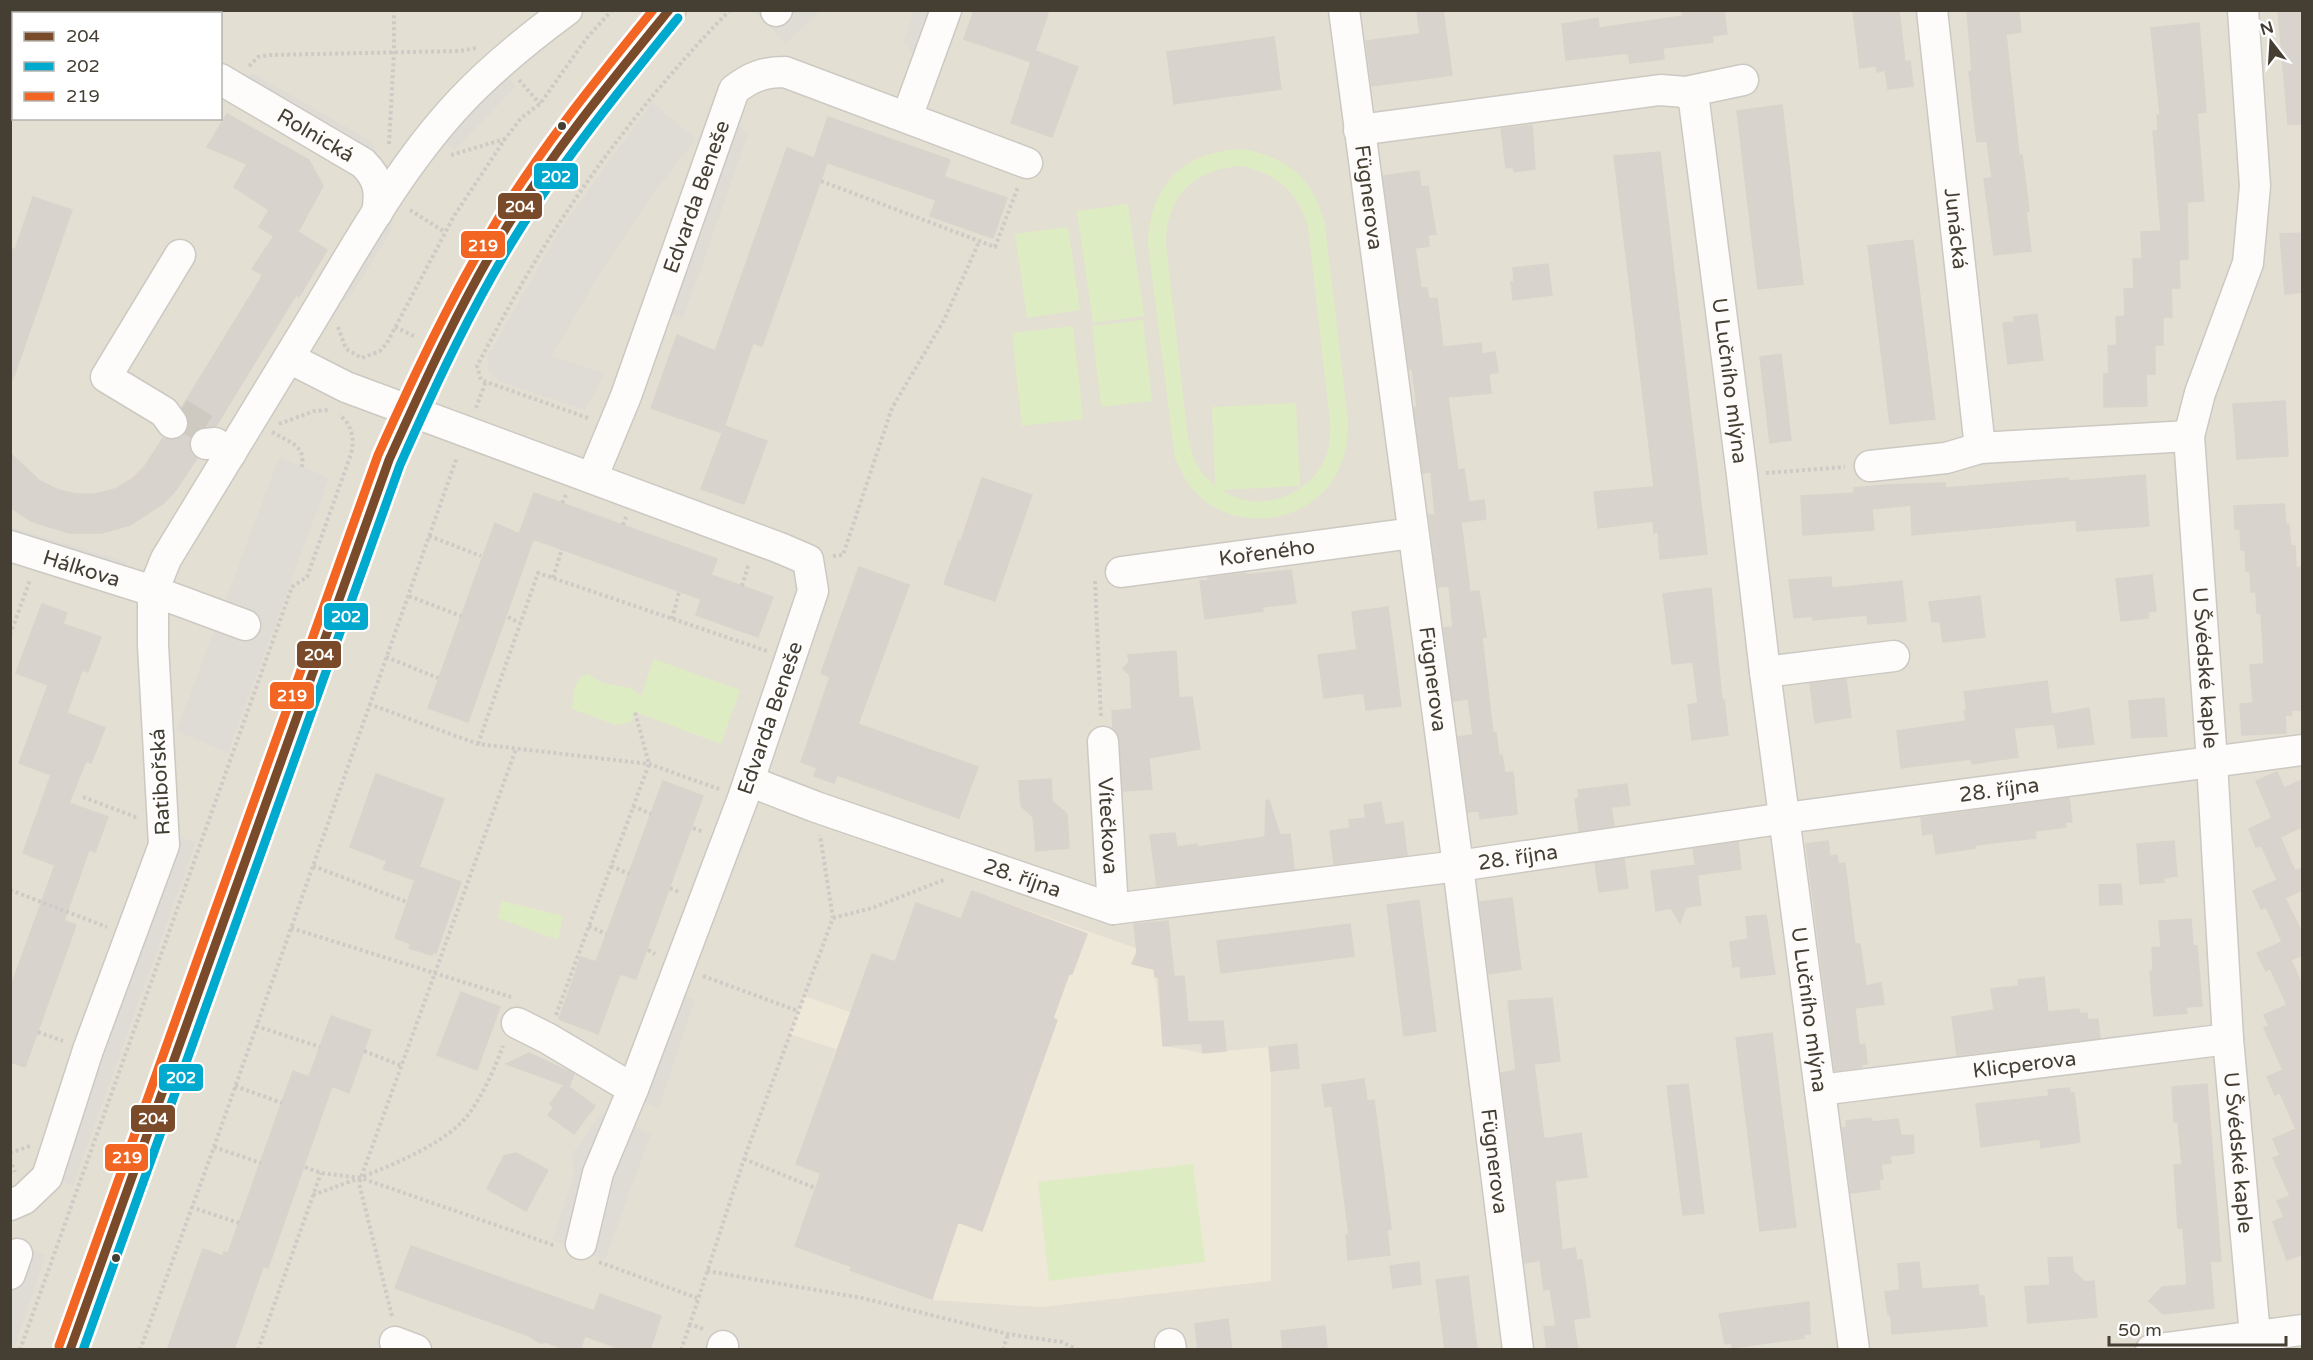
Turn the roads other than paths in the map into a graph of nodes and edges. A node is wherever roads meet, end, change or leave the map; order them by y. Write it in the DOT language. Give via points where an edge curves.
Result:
graph roads {
  1 [pos="567,10"];
  2 [pos="669,10"];
  3 [pos="946,10"];
  4 [pos="1344,10"];
  5 [pos="1932,10"];
  6 [pos="2243,10"];
  7 [pos="222,80"];
  8 [pos="1743,80"];
  9 [pos="1686,92"];
  10 [pos="908,117"];
  11 [pos="1359,130"];
  12 [pos="1027,163"];
  13 [pos="390,209"];
  14 [pos="180,255"];
  15 [pos="289,358"];
  16 [pos="411,411"];
  17 [pos="172,416"];
  18 [pos="2189,436"];
  19 [pos="1980,448"];
  20 [pos="1870,465"];
  21 [pos="592,478"];
  22 [pos="1413,533"];
  23 [pos="10,546"];
  24 [pos="1121,572"];
  25 [pos="153,591"];
  26 [pos="245,625"];
  27 [pos="1894,656"];
  28 [pos="1765,672"];
  29 [pos="1103,742"];
  30 [pos="2302,750"];
  31 [pos="2212,762"];
  32 [pos="746,789"];
  33 [pos="1785,819"];
  34 [pos="1458,866"];
  35 [pos="1113,909"];
  36 [pos="514,1022"];
  37 [pos="2228,1039"];
  38 [pos="633,1089"];
  39 [pos="1820,1090"];
  40 [pos="10,1205"];
  41 [pos="576,1249"];
  42 [pos="2302,1330"];
  43 [pos="2255,1335"];
  44 [pos="70,1350"];
  45 [pos="1518,1350"];
  46 [pos="1854,1350"];
  47 [pos="2151,1350"];
  1 -- 13 [label="street, Ratibořská" via="489,72 459,103 415,157"];
  2 -- 16 [label="main road" via="573,132 503,236"];
  3 -- 10 [label="street"];
  4 -- 11 [label="street, Fügnerova"];
  5 -- 19 [label="street, Junácká"];
  6 -- 18 [label="street, U Švédské kaple" via="2255,186 2248,263 2200,393"];
  7 -- 13 [label="street, Rolnická" via="363,163 374,174 380,198"];
  8 -- 9 [label="street"];
  9 -- 11 [label="street" via="1660,90"];
  9 -- 28 [label="street, U Lučního mlýna" via="1694,101"];
  10 -- 12 [label="street, Edvarda Beneše"];
  10 -- 21 [label="street, Edvarda Beneše" via="784,72 751,77 734,90 630,385"];
  11 -- 22 [label="street, Fügnerova"];
  13 -- 15 [label="street, Ratibořská"];
  14 -- 17 [label="street" via="106,376"];
  15 -- 16 [label="street" via="346,387"];
  15 -- 25 [label="street, Ratibořská" via="216,443"];
  16 -- 21 [label="street"];
  16 -- 44 [label="main road" via="385,471"];
  18 -- 19 [label="street"];
  18 -- 31 [label="street, U Švédské kaple"];
  19 -- 20 [label="street" via="1946,458"];
  21 -- 32 [label="street, Edvarda Beneše" via="807,560 813,591"];
  22 -- 24 [label="street, Kořeného"];
  22 -- 34 [label="street, Fügnerova"];
  23 -- 25 [label="street, Hálkova"];
  25 -- 26 [label="street, Hálkova"];
  25 -- 40 [label="street, Ratibořská" via="164,845 88,1050 47,1178 24,1199"];
  27 -- 28 [label="street"];
  28 -- 33 [label="street, U Lučního mlýna"];
  29 -- 35 [label="street, Vítečkova"];
  30 -- 31 [label="street, 28. října"];
  31 -- 33 [label="street, 28. října"];
  31 -- 37 [label="street, U Švédské kaple"];
  32 -- 35 [label="street, 28. října" via="816,807"];
  32 -- 38 [label="street, Edvarda Beneše"];
  33 -- 34 [label="street, 28. října"];
  33 -- 39 [label="street, U Lučního mlýna"];
  34 -- 35 [label="street, 28. října"];
  34 -- 45 [label="street, Fügnerova"];
  36 -- 38 [label="street" via="552,1025"];
  37 -- 39 [label="street, Klicperova"];
  37 -- 43 [label="street, U Švédské kaple"];
  38 -- 41 [label="street, Edvarda Beneše" via="598,1173"];
  39 -- 46 [label="street, U Lučního mlýna"];
  42 -- 43 [label="street"];
  43 -- 47 [label="street"];
}
